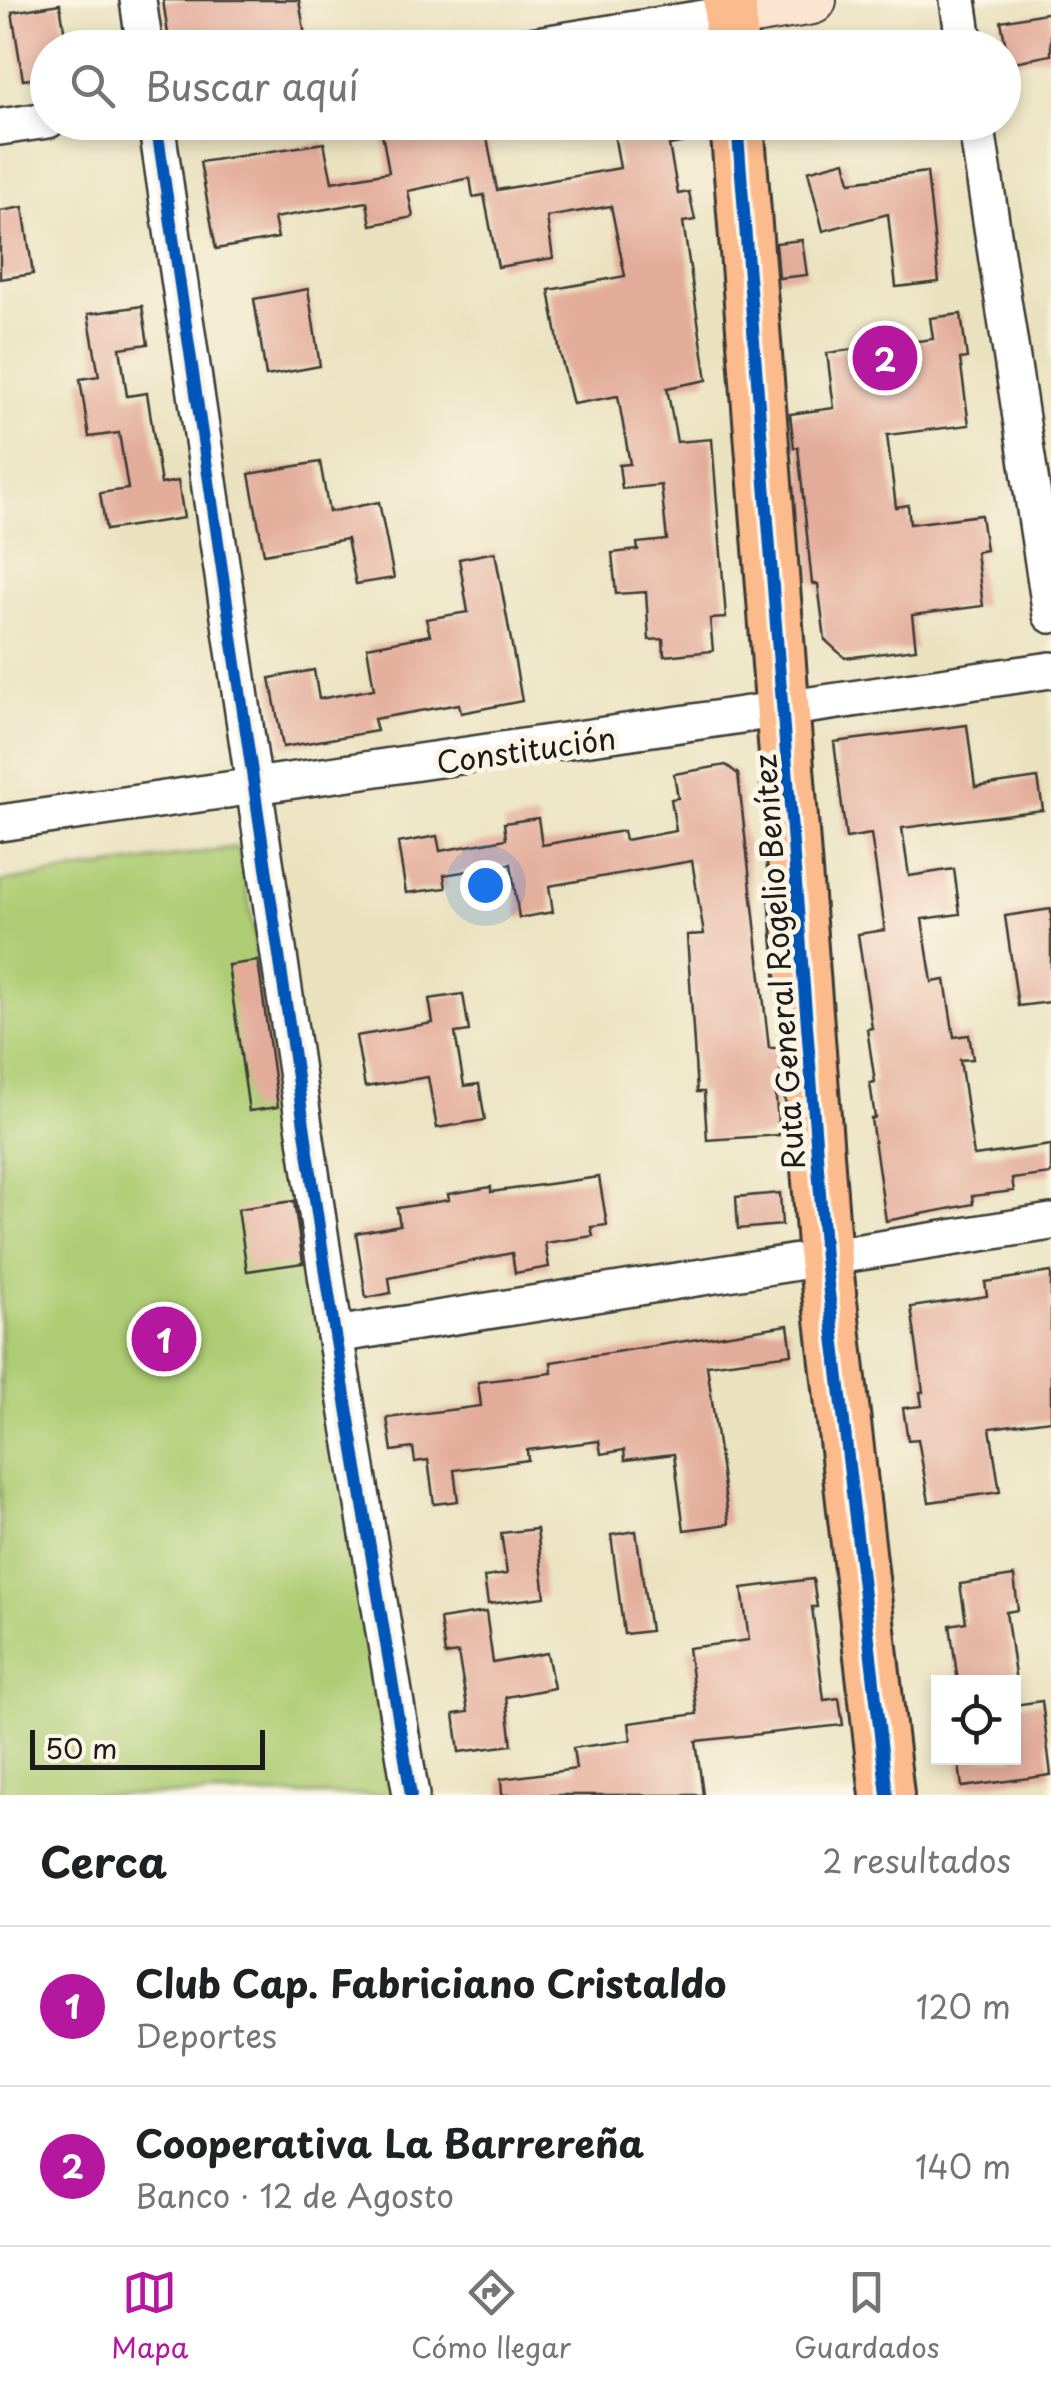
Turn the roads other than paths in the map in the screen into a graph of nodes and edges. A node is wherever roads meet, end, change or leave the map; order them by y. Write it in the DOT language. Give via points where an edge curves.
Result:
graph roads {
  1 [pos="138,0"];
  2 [pos="812,0"];
  3 [pos="958,0"];
  4 [pos="730,20"];
  5 [pos="142,30"];
  6 [pos="654,30"];
  7 [pos="962,30"];
  8 [pos="30,122"];
  9 [pos="0,126"];
  10 [pos="159,140"];
  11 [pos="739,140"];
  12 [pos="979,140"];
  13 [pos="1051,615"];
  14 [pos="1051,670"];
  15 [pos="784,712"];
  16 [pos="256,787"];
  17 [pos="0,823"];
  18 [pos="1051,1222"];
  19 [pos="825,1258"];
  20 [pos="335,1335"];
  21 [pos="411,1795"];
  22 [pos="888,1795"];
  1 -- 5 [label="street"];
  2 -- 4 [label="main road"];
  3 -- 7 [label="street"];
  4 -- 6 [label="street"];
  8 -- 9 [label="street"];
  10 -- 16 [label="street"];
  11 -- 15 [label="main road, Ruta General Rogelio Benítez"];
  12 -- 13 [label="street"];
  14 -- 15 [label="street, Constitución"];
  15 -- 16 [label="street, Constitución"];
  15 -- 19 [label="main road, Ruta General Rogelio Benítez"];
  16 -- 17 [label="street, Constitución"];
  16 -- 20 [label="street"];
  18 -- 19 [label="street"];
  19 -- 20 [label="street"];
  19 -- 22 [label="main road, Ruta General Rogelio Benítez"];
  20 -- 21 [label="street"];
}
